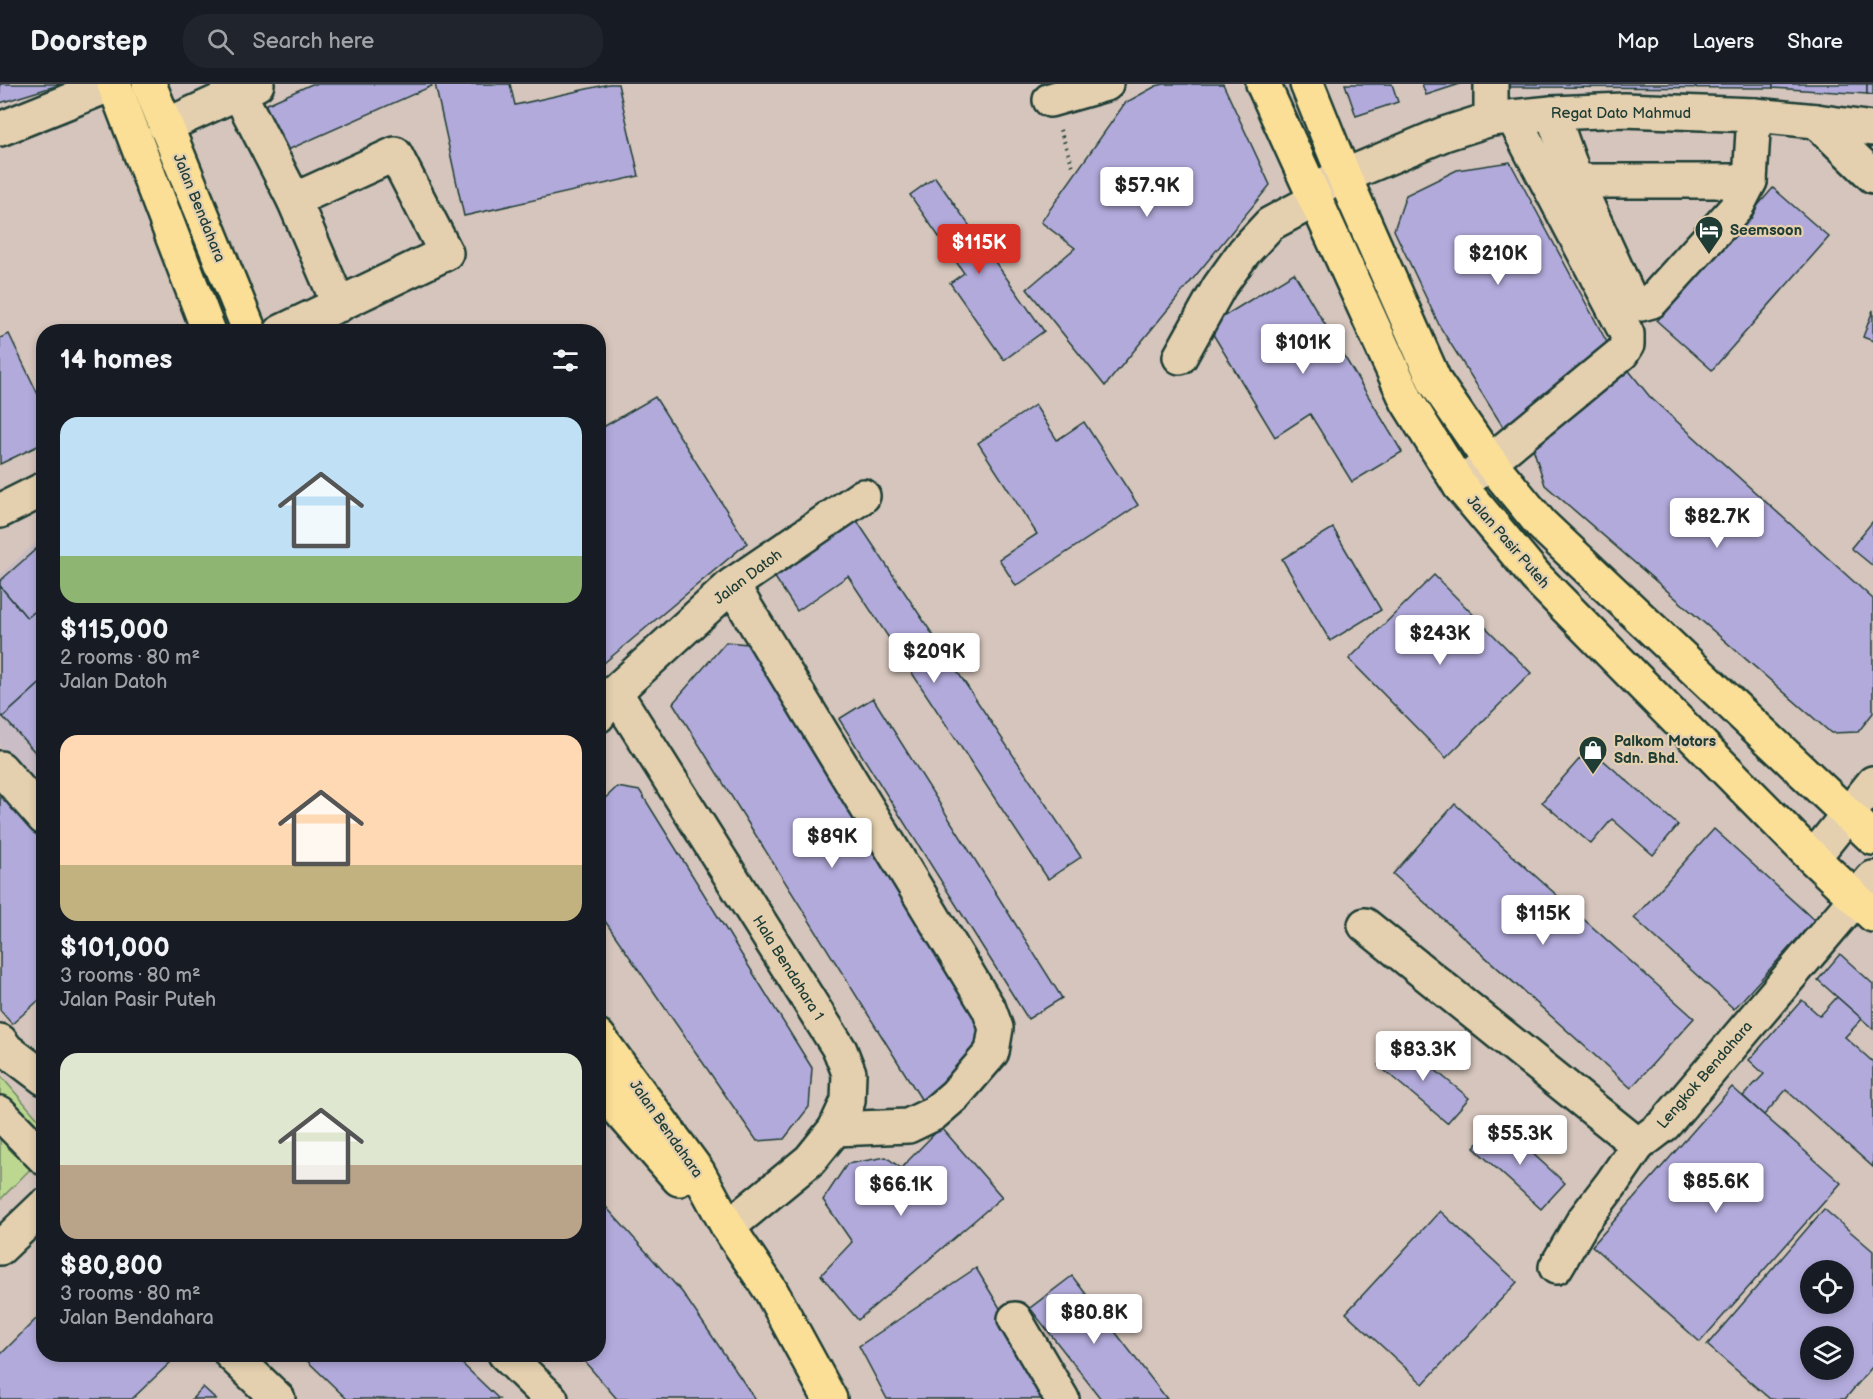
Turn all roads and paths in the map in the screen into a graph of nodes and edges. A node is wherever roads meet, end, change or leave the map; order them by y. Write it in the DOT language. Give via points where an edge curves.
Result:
graph roads {
  1 [pos="113,84"];
  2 [pos="149,84"];
  3 [pos="1106,84"];
  4 [pos="1263,84"];
  5 [pos="1306,84"];
  6 [pos="1491,84"];
  7 [pos="248,88"];
  8 [pos="1050,100"];
  9 [pos="1552,113"];
  10 [pos="1754,115"];
  11 [pos="1502,118"];
  12 [pos="1816,121"];
  13 [pos="165,126"];
  14 [pos="0,129"];
  15 [pos="1873,129"];
  16 [pos="1344,176"];
  17 [pos="1873,176"];
  18 [pos="1576,181"];
  19 [pos="1750,181"];
  20 [pos="1313,195"];
  21 [pos="294,200"];
  22 [pos="339,305"];
  23 [pos="206,324"];
  24 [pos="247,324"];
  25 [pos="298,324"];
  26 [pos="1180,357"];
  27 [pos="1490,462"];
  28 [pos="1460,486"];
  29 [pos="36,493"];
  30 [pos="864,496"];
  31 [pos="0,511"];
  32 [pos="732,585"];
  33 [pos="606,700"];
  34 [pos="606,705"];
  35 [pos="0,768"];
  36 [pos="1873,783"];
  37 [pos="36,809"];
  38 [pos="1848,814"];
  39 [pos="1873,838"];
  40 [pos="1813,858"];
  41 [pos="1867,897"];
  42 [pos="1365,925"];
  43 [pos="0,1041"];
  44 [pos="606,1047"];
  45 [pos="36,1072"];
  46 [pos="606,1095"];
  47 [pos="0,1113"];
  48 [pos="835,1129"];
  49 [pos="1638,1145"];
  50 [pos="36,1150"];
  51 [pos="36,1214"];
  52 [pos="728,1227"];
  53 [pos="0,1248"];
  54 [pos="1556,1267"];
  55 [pos="1015,1318"];
  56 [pos="239,1362"];
  57 [pos="513,1362"];
  58 [pos="278,1399"];
  59 [pos="551,1399"];
  60 [pos="830,1399"];
  61 [pos="1062,1399"];
  1 -- 14 [label="street"];
  1 -- 23 [label="main road"];
  2 -- 13 [label="main road, Jalan Bendahara"];
  3 -- 8 [label="street"];
  4 -- 20 [label="main road, Jalan Pasir Puteh"];
  5 -- 16 [label="main road"];
  6 -- 11 [label="street"];
  7 -- 13 [label="street"];
  7 -- 21 [label="street"];
  9 -- 10 [label="street, Regat Dato Mahmud" via="1624,110"];
  9 -- 11 [label="street, Regat Dato Mahmud"];
  9 -- 18 [label="street"];
  10 -- 12 [label="street, Regat Dato Mahmud"];
  10 -- 19 [label="street"];
  11 -- 16 [label="street, Regat Dato Mahmud" via="1443,134"];
  11 -- 27 [label="street" via="1627,334 1627,345"];
  12 -- 15 [label="street, Regat Dato Mahmud"];
  12 -- 17 [label="street"];
  13 -- 24 [label="main road, Jalan Bendahara"];
  16 -- 20 [label="street, Regat Dato Mahmud"];
  16 -- 27 [label="main road" via="1435,382"];
  18 -- 19 [label="street"];
  18 -- 19 [label="street" via="1629,297 1641,304 1652,301 1736,208"];
  20 -- 26 [label="street, Regat Dato Mahmud" via="1270,224 1244,252 1219,287"];
  20 -- 28 [label="main road, Jalan Pasir Puteh" via="1407,401"];
  21 -- 22 [label="street"];
  21 -- 22 [label="street" via="394,154 446,254"];
  22 -- 25 [label="street"];
  27 -- 28 [label="street"];
  27 -- 38 [label="main road" via="1541,524"];
  28 -- 40 [label="main road, Jalan Pasir Puteh" via="1537,578"];
  29 -- 31 [label="street"];
  30 -- 32 [label="street, Jalan Datoh"];
  32 -- 33 [label="street, Jalan Datoh"];
  32 -- 48 [label="street" via="989,1009 996,1028 992,1052 956,1095 933,1114 908,1126"];
  34 -- 48 [label="street, Hala Bendahara 1" via="840,1050 849,1073 848,1101"];
  35 -- 37 [label="street"];
  36 -- 38 [label="street"];
  38 -- 39 [label="main road"];
  38 -- 40 [label="street"];
  40 -- 41 [label="main road, Jalan Pasir Puteh"];
  41 -- 49 [label="street, Lengkok Bendahara" via="1664,1125"];
  42 -- 49 [label="street"];
  43 -- 45 [label="street"];
  44 -- 52 [label="main road, Jalan Bendahara" via="698,1172"];
  46 -- 52 [label="main road, Jalan Bendahara" via="683,1184"];
  47 -- 50 [label="street"];
  48 -- 52 [label="street, Hala Bendahara 1" via="810,1160"];
  49 -- 54 [label="street, Lengkok Bendahara" via="1583,1221"];
  51 -- 53 [label="street"];
  52 -- 60 [label="main road, Jalan Bendahara" via="771,1292"];
  55 -- 61 [label="street"];
  56 -- 58 [label="street"];
  57 -- 59 [label="street"];
}
